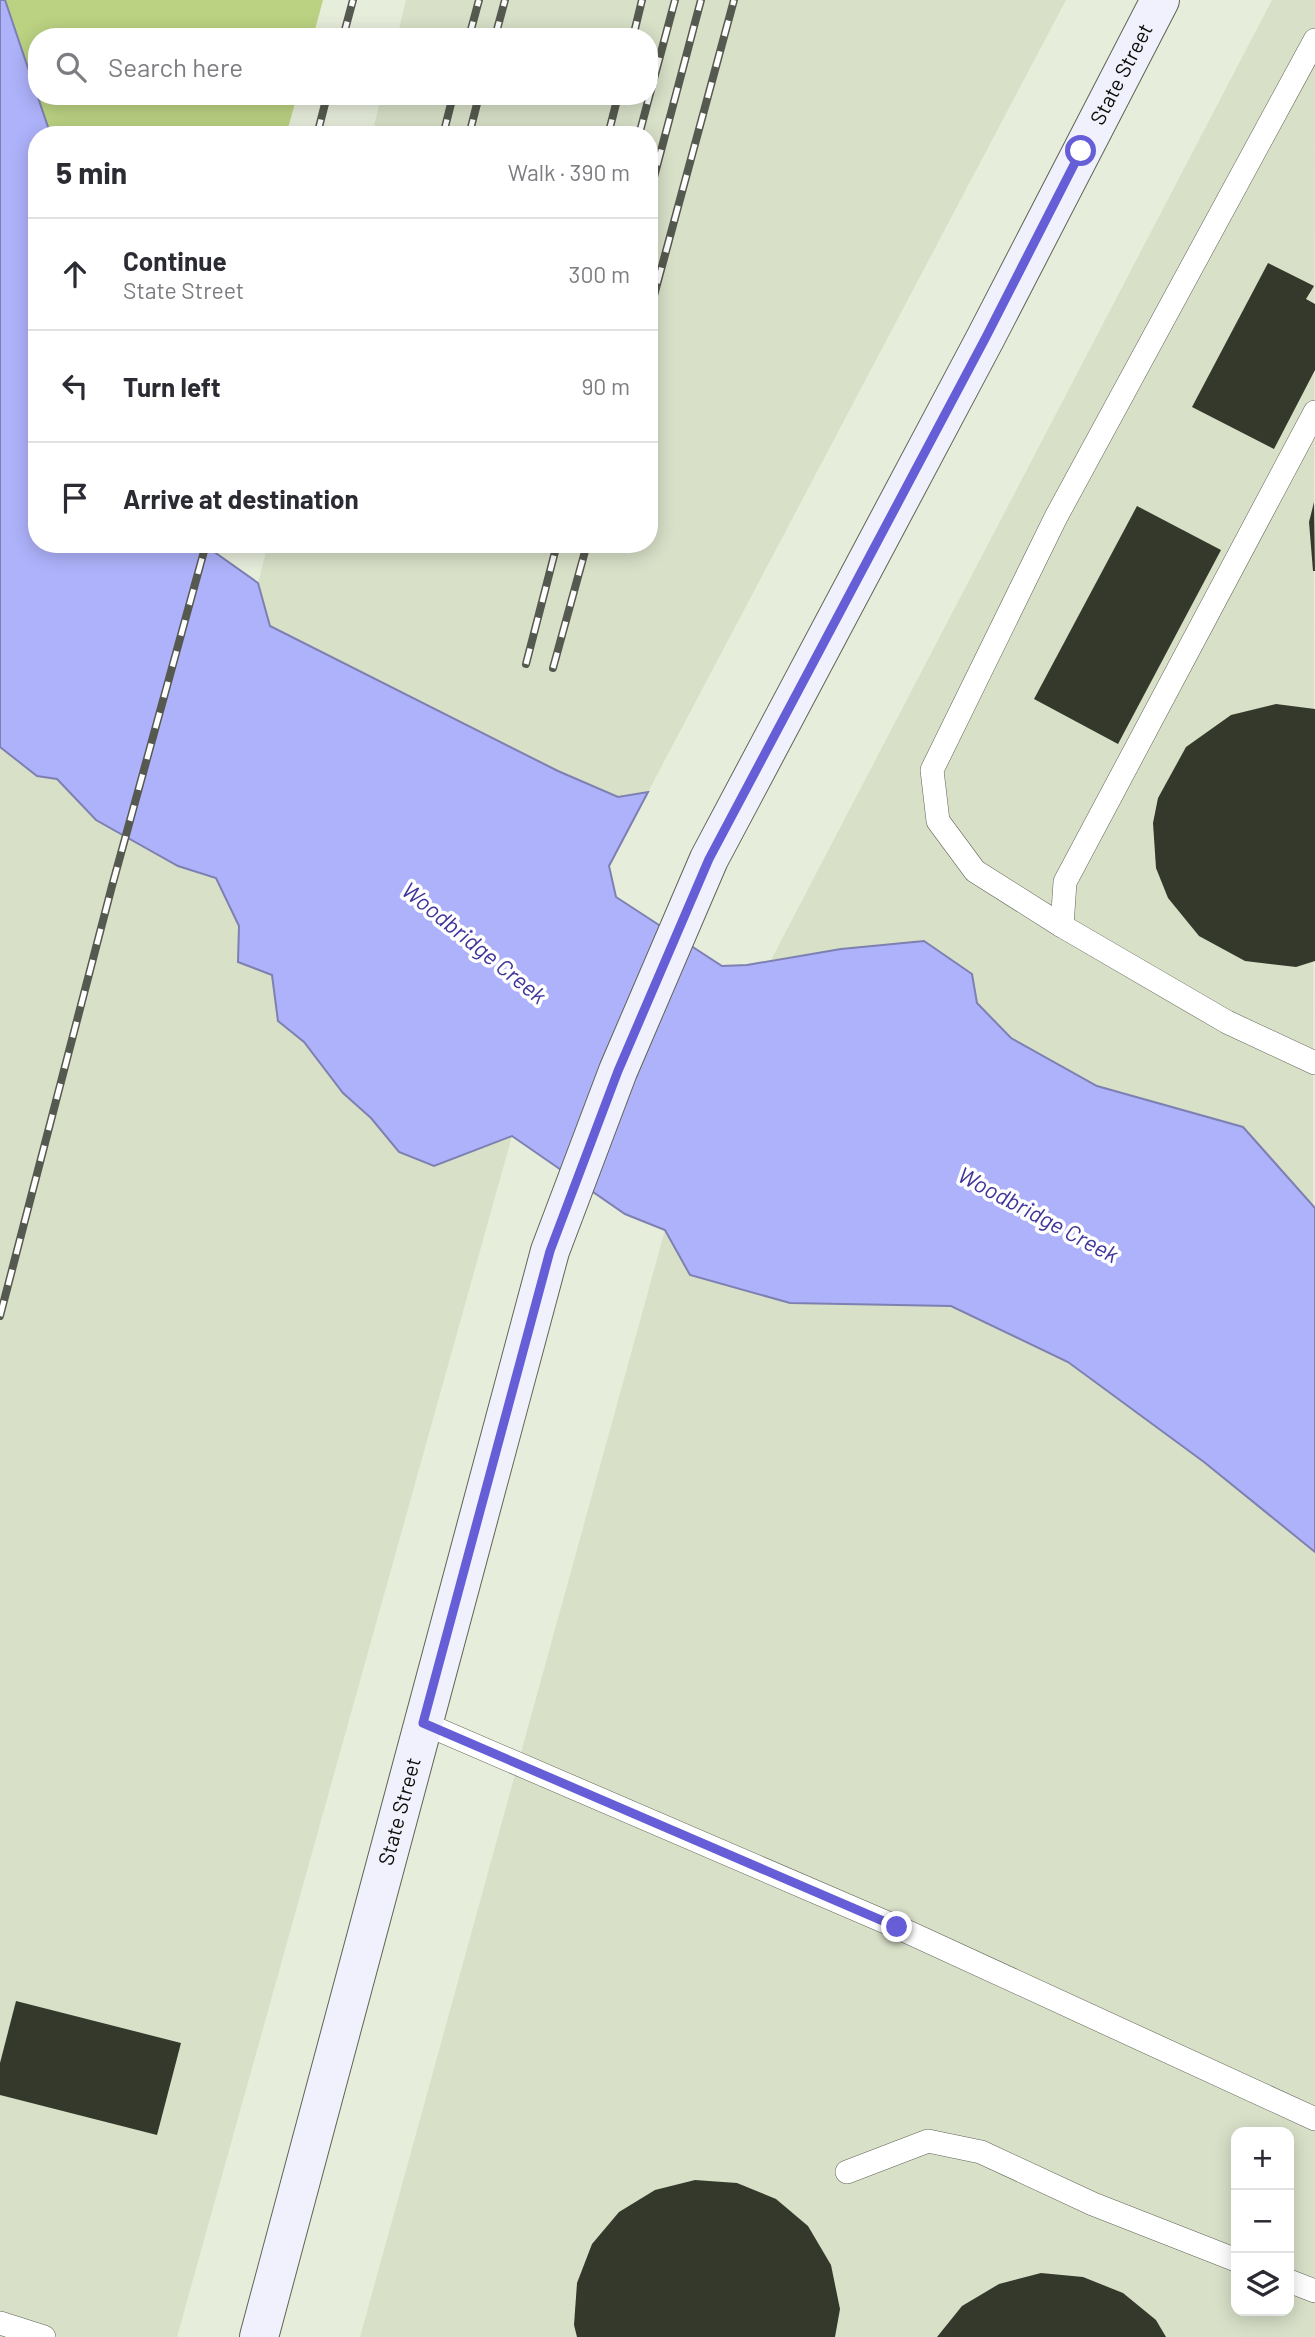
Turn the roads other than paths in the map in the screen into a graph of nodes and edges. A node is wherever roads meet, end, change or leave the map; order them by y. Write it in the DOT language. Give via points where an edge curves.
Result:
graph roads {
  1 [pos="1160,0"];
  2 [pos="1315,40"];
  3 [pos="1315,412"];
  4 [pos="1062,926"];
  5 [pos="1315,1063"];
  6 [pos="423,1723"];
  7 [pos="1315,2119"];
  8 [pos="847,2172"];
  9 [pos="1231,2258"];
  10 [pos="1294,2283"];
  11 [pos="1315,2291"];
  12 [pos="0,2323"];
  13 [pos="44,2337"];
  14 [pos="259,2337"];
  1 -- 6 [label="street, State Street" via="709,859 618,1071 550,1251"];
  2 -- 4 [label="lane" via="1056,517 932,770 938,821 975,872"];
  3 -- 4 [label="lane" via="1065,882"];
  4 -- 5 [label="lane" via="1227,1022"];
  6 -- 7 [label="lane" via="897,1927"];
  6 -- 14 [label="street, State Street"];
  8 -- 9 [label="lane" via="928,2141 981,2152 1093,2204"];
  10 -- 11 [label="lane"];
  12 -- 13 [label="lane"];
}
